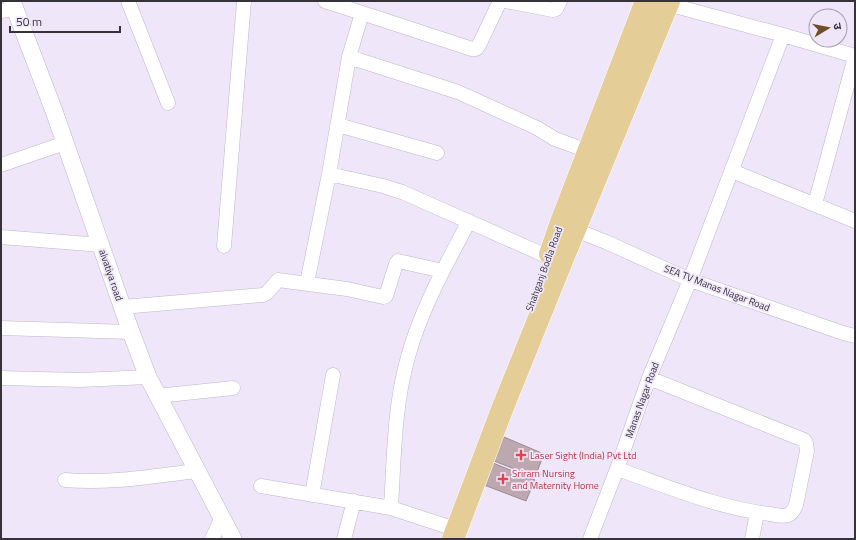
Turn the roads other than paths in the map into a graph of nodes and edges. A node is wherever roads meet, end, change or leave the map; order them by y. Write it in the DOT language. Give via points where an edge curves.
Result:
graph roads {
  1 [pos="128,1"];
  2 [pos="244,1"];
  3 [pos="325,1"];
  4 [pos="500,1"];
  5 [pos="506,1"];
  6 [pos="560,1"];
  7 [pos="646,1"];
  8 [pos="665,2"];
  9 [pos="9,7"];
  10 [pos="362,13"];
  11 [pos="783,35"];
  12 [pos="349,56"];
  13 [pos="855,57"];
  14 [pos="168,103"];
  15 [pos="338,125"];
  16 [pos="65,143"];
  17 [pos="588,152"];
  18 [pos="437,153"];
  19 [pos="1,165"];
  20 [pos="732,171"];
  21 [pos="329,174"];
  22 [pos="815,204"];
  23 [pos="469,221"];
  24 [pos="855,221"];
  25 [pos="567,227"];
  26 [pos="1,237"];
  27 [pos="101,245"];
  28 [pos="224,246"];
  29 [pos="549,257"];
  30 [pos="443,271"];
  31 [pos="690,280"];
  32 [pos="307,283"];
  33 [pos="122,306"];
  34 [pos="1,328"];
  35 [pos="131,332"];
  36 [pos="855,336"];
  37 [pos="333,376"];
  38 [pos="148,377"];
  39 [pos="1,378"];
  40 [pos="649,378"];
  41 [pos="233,388"];
  42 [pos="157,396"];
  43 [pos="617,469"];
  44 [pos="197,471"];
  45 [pos="65,480"];
  46 [pos="261,486"];
  47 [pos="312,495"];
  48 [pos="354,501"];
  49 [pos="391,508"];
  50 [pos="757,513"];
  51 [pos="222,517"];
  52 [pos="449,535"];
  53 [pos="212,539"];
  54 [pos="232,539"];
  55 [pos="344,539"];
  56 [pos="590,539"];
  57 [pos="752,539"];
  1 -- 14 [label="street"];
  2 -- 28 [label="street"];
  3 -- 10 [label="street"];
  4 -- 10 [label="street" via="479,45 472,49"];
  5 -- 6 [label="street" via="553,10"];
  7 -- 17 [label="main road, Shahganj Bodla Road"];
  8 -- 11 [label="street"];
  8 -- 25 [label="main road"];
  9 -- 16 [label="street, alvatiya road" via="54,111"];
  10 -- 12 [label="street"];
  11 -- 13 [label="street"];
  11 -- 20 [label="street, Manas Nagar Road"];
  12 -- 15 [label="street"];
  12 -- 17 [label="street" via="458,92 538,128 555,139"];
  13 -- 22 [label="street"];
  15 -- 18 [label="street"];
  15 -- 21 [label="street"];
  16 -- 19 [label="street"];
  16 -- 27 [label="street, alvatiya road"];
  17 -- 25 [label="main road, Shahganj Bodla Road"];
  20 -- 22 [label="street"];
  20 -- 31 [label="street, Manas Nagar Road"];
  21 -- 23 [label="street" via="402,192"];
  21 -- 32 [label="street"];
  22 -- 24 [label="street"];
  23 -- 29 [label="street"];
  23 -- 30 [label="street"];
  25 -- 29 [label="main road, Shahganj Bodla Road"];
  25 -- 31 [label="street, SEA TV Manas Nagar Road"];
  25 -- 52 [label="main road" via="503,407"];
  26 -- 27 [label="street"];
  27 -- 33 [label="street, alvatiya road"];
  29 -- 52 [label="main road, Shahganj Bodla Road"];
  30 -- 32 [label="street" via="398,261 386,296 381,298 347,289"];
  30 -- 49 [label="street" via="422,316 408,357 398,410"];
  31 -- 36 [label="street, SEA TV Manas Nagar Road"];
  31 -- 40 [label="street, Manas Nagar Road"];
  32 -- 33 [label="street" via="278,280 264,295"];
  33 -- 35 [label="street, alvatiya road"];
  34 -- 35 [label="street"];
  35 -- 38 [label="street, alvatiya road"];
  37 -- 47 [label="street"];
  38 -- 39 [label="street" via="80,380"];
  38 -- 42 [label="street, alvatiya road"];
  40 -- 43 [label="street, Manas Nagar Road"];
  40 -- 50 [label="street" via="804,440 807,451 793,511 785,515"];
  41 -- 42 [label="street"];
  42 -- 44 [label="street, alvatiya road"];
  43 -- 50 [label="street" via="716,503"];
  43 -- 56 [label="street, Manas Nagar Road"];
  44 -- 45 [label="street" via="111,481"];
  44 -- 51 [label="street, alvatiya road"];
  46 -- 47 [label="street"];
  47 -- 48 [label="street"];
  48 -- 49 [label="street"];
  48 -- 55 [label="street"];
  49 -- 52 [label="street"];
  50 -- 57 [label="street"];
  51 -- 53 [label="street"];
  51 -- 54 [label="street, alvatiya road"];
}
